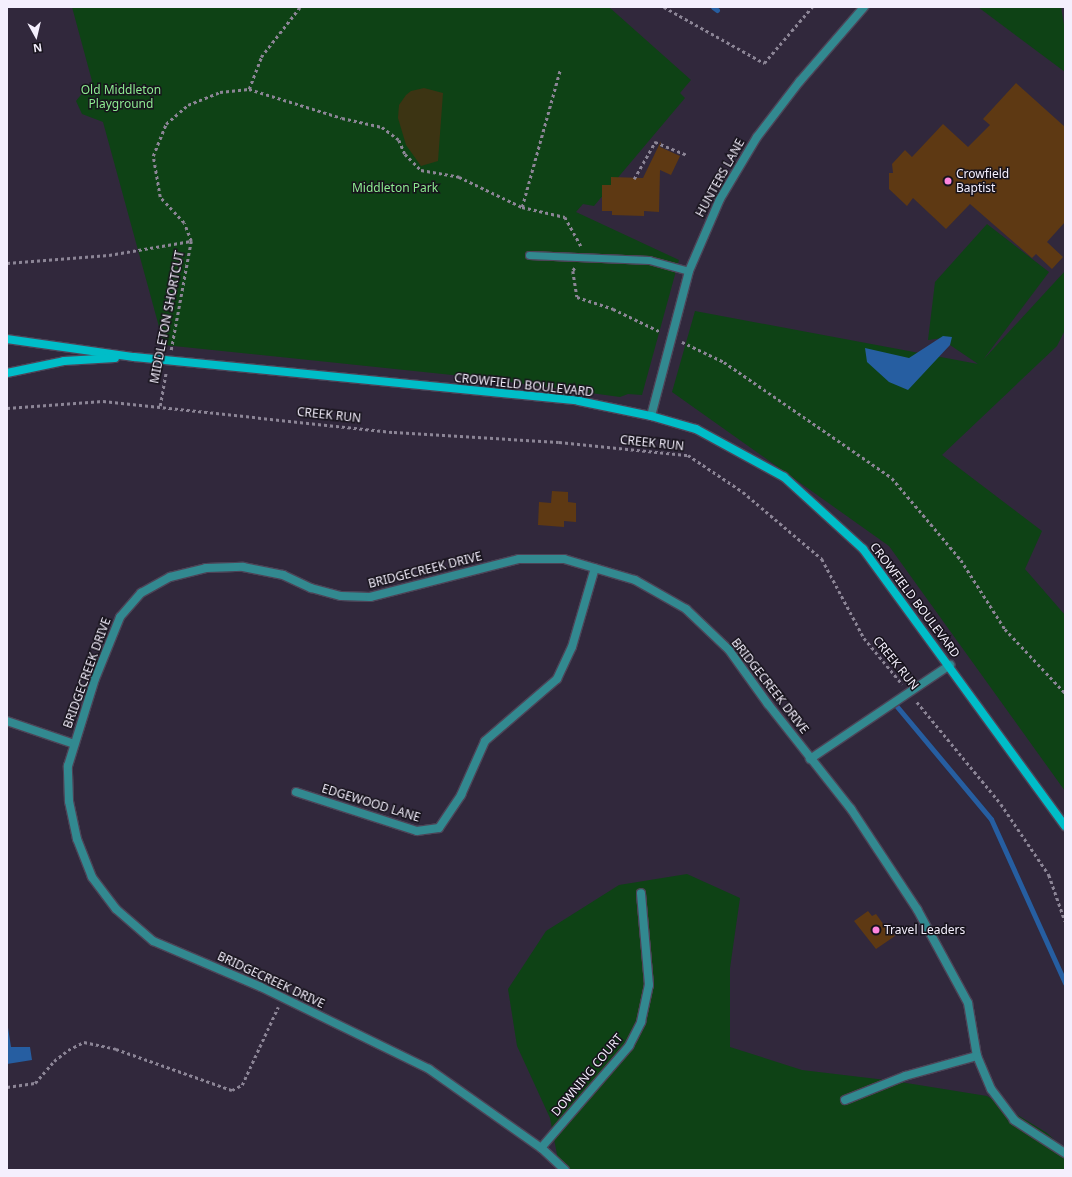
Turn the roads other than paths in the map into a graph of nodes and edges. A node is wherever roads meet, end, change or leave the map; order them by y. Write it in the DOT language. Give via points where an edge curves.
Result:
graph roads {
  1 [pos="864,7"];
  2 [pos="529,255"];
  3 [pos="690,272"];
  4 [pos="7,339"];
  5 [pos="134,357"];
  6 [pos="7,373"];
  7 [pos="651,416"];
  8 [pos="594,568"];
  9 [pos="950,666"];
  10 [pos="7,721"];
  11 [pos="74,744"];
  12 [pos="810,759"];
  13 [pos="296,792"];
  14 [pos="1065,826"];
  15 [pos="641,893"];
  16 [pos="977,1056"];
  17 [pos="845,1100"];
  18 [pos="541,1148"];
  19 [pos="1065,1153"];
  20 [pos="565,1170"];
  1 -- 3 [label="street, HUNTERS LANE" via="800,81 757,137 720,199"];
  2 -- 3 [label="lane" via="649,260"];
  3 -- 7 [label="street, HUNTERS LANE"];
  4 -- 5 [label="main road, CROWFIELD BOULEVARD"];
  5 -- 6 [label="main road, CROWFIELD BOULEVARD" via="64,361"];
  5 -- 7 [label="main road, CROWFIELD BOULEVARD" via="579,401"];
  7 -- 9 [label="main road, CROWFIELD BOULEVARD" via="696,429 784,477 863,550"];
  8 -- 11 [label="street, BRIDGECREEK DRIVE" via="564,559 519,559 370,597 326,592 310,588 283,575 243,567 206,568 170,577 141,593 120,617 95,679"];
  8 -- 12 [label="street, BRIDGECREEK DRIVE" via="635,580 686,609 729,650"];
  8 -- 13 [label="street, EDGEWOOD LANE" via="572,647 556,679 485,741 461,795 439,828 417,832"];
  9 -- 12 [label="street"];
  9 -- 14 [label="main road, CROWFIELD BOULEVARD"];
  10 -- 11 [label="street, BRIDGECREEK DRIVE"];
  11 -- 18 [label="street, BRIDGECREEK DRIVE" via="68,766 69,801 77,839 92,877 116,909 153,941 282,998 429,1069"];
  12 -- 16 [label="street, BRIDGECREEK DRIVE" via="851,809 918,909 968,1003"];
  15 -- 18 [label="street, DOWNING COURT" via="649,985 641,1022 629,1046"];
  16 -- 17 [label="street" via="905,1076"];
  16 -- 19 [label="street, BRIDGECREEK DRIVE" via="991,1089 1014,1120"];
  18 -- 20 [label="street, BRIDGECREEK DRIVE"];
}
